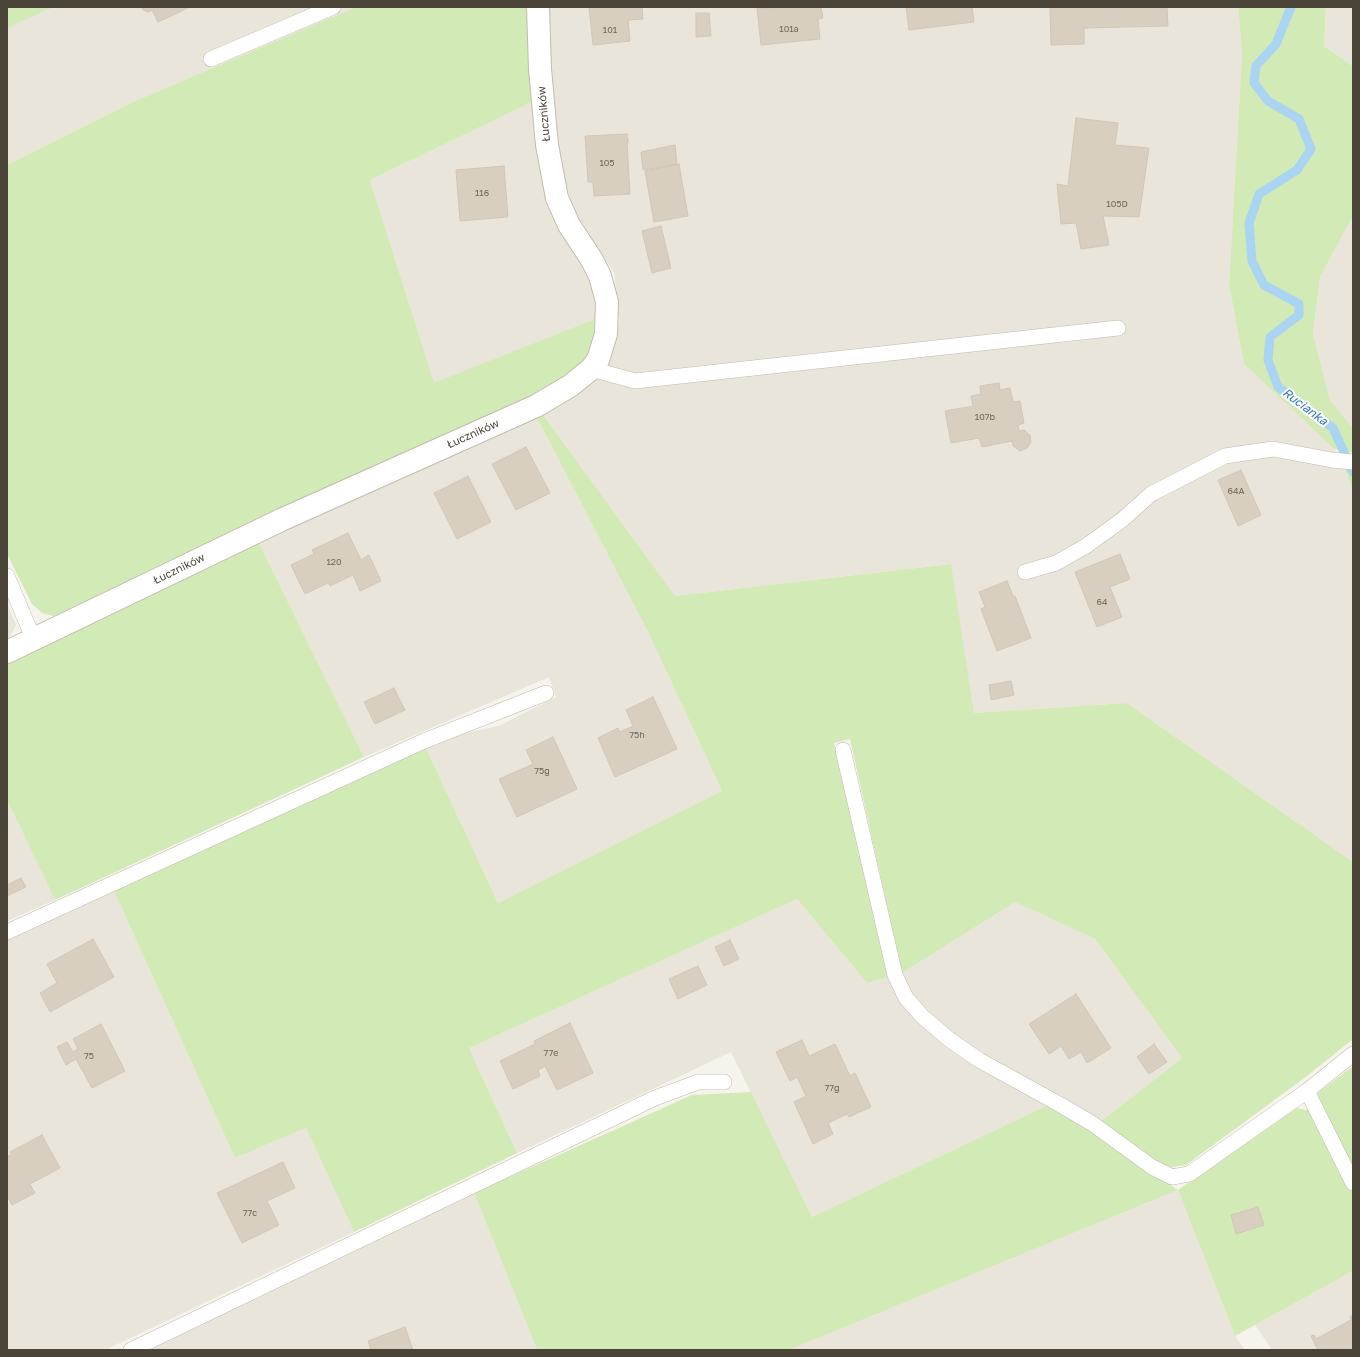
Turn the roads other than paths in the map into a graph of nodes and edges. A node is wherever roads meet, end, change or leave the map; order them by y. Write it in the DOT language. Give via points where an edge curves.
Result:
graph roads {
  1 [pos="333,7"];
  2 [pos="538,7"];
  3 [pos="211,59"];
  4 [pos="1118,328"];
  5 [pos="592,369"];
  6 [pos="1353,462"];
  7 [pos="1025,572"];
  8 [pos="7,576"];
  9 [pos="34,640"];
  10 [pos="7,652"];
  11 [pos="546,693"];
  12 [pos="843,750"];
  13 [pos="7,932"];
  14 [pos="1353,1054"];
  15 [pos="724,1082"];
  16 [pos="1307,1091"];
  17 [pos="1353,1183"];
  18 [pos="131,1350"];
  1 -- 3 [label="lane"];
  2 -- 5 [label="street, Łuczników" via="540,70 547,146 557,198 569,225 600,276 607,302 606,334 598,360"];
  4 -- 5 [label="lane" via="635,381"];
  5 -- 9 [label="street, Łuczników" via="570,386 536,406 281,520"];
  6 -- 7 [label="lane" via="1273,449 1225,456 1151,494 1122,520 1086,546 1056,563"];
  8 -- 9 [label="lane"];
  9 -- 10 [label="street, Łuczników"];
  11 -- 13 [label="lane" via="424,741"];
  12 -- 16 [label="lane" via="895,975 906,998 923,1017 950,1040 979,1060 1093,1124 1152,1167 1172,1177 1189,1174"];
  14 -- 16 [label="lane"];
  15 -- 18 [label="lane" via="698,1082 656,1098"];
  16 -- 17 [label="lane"];
}
